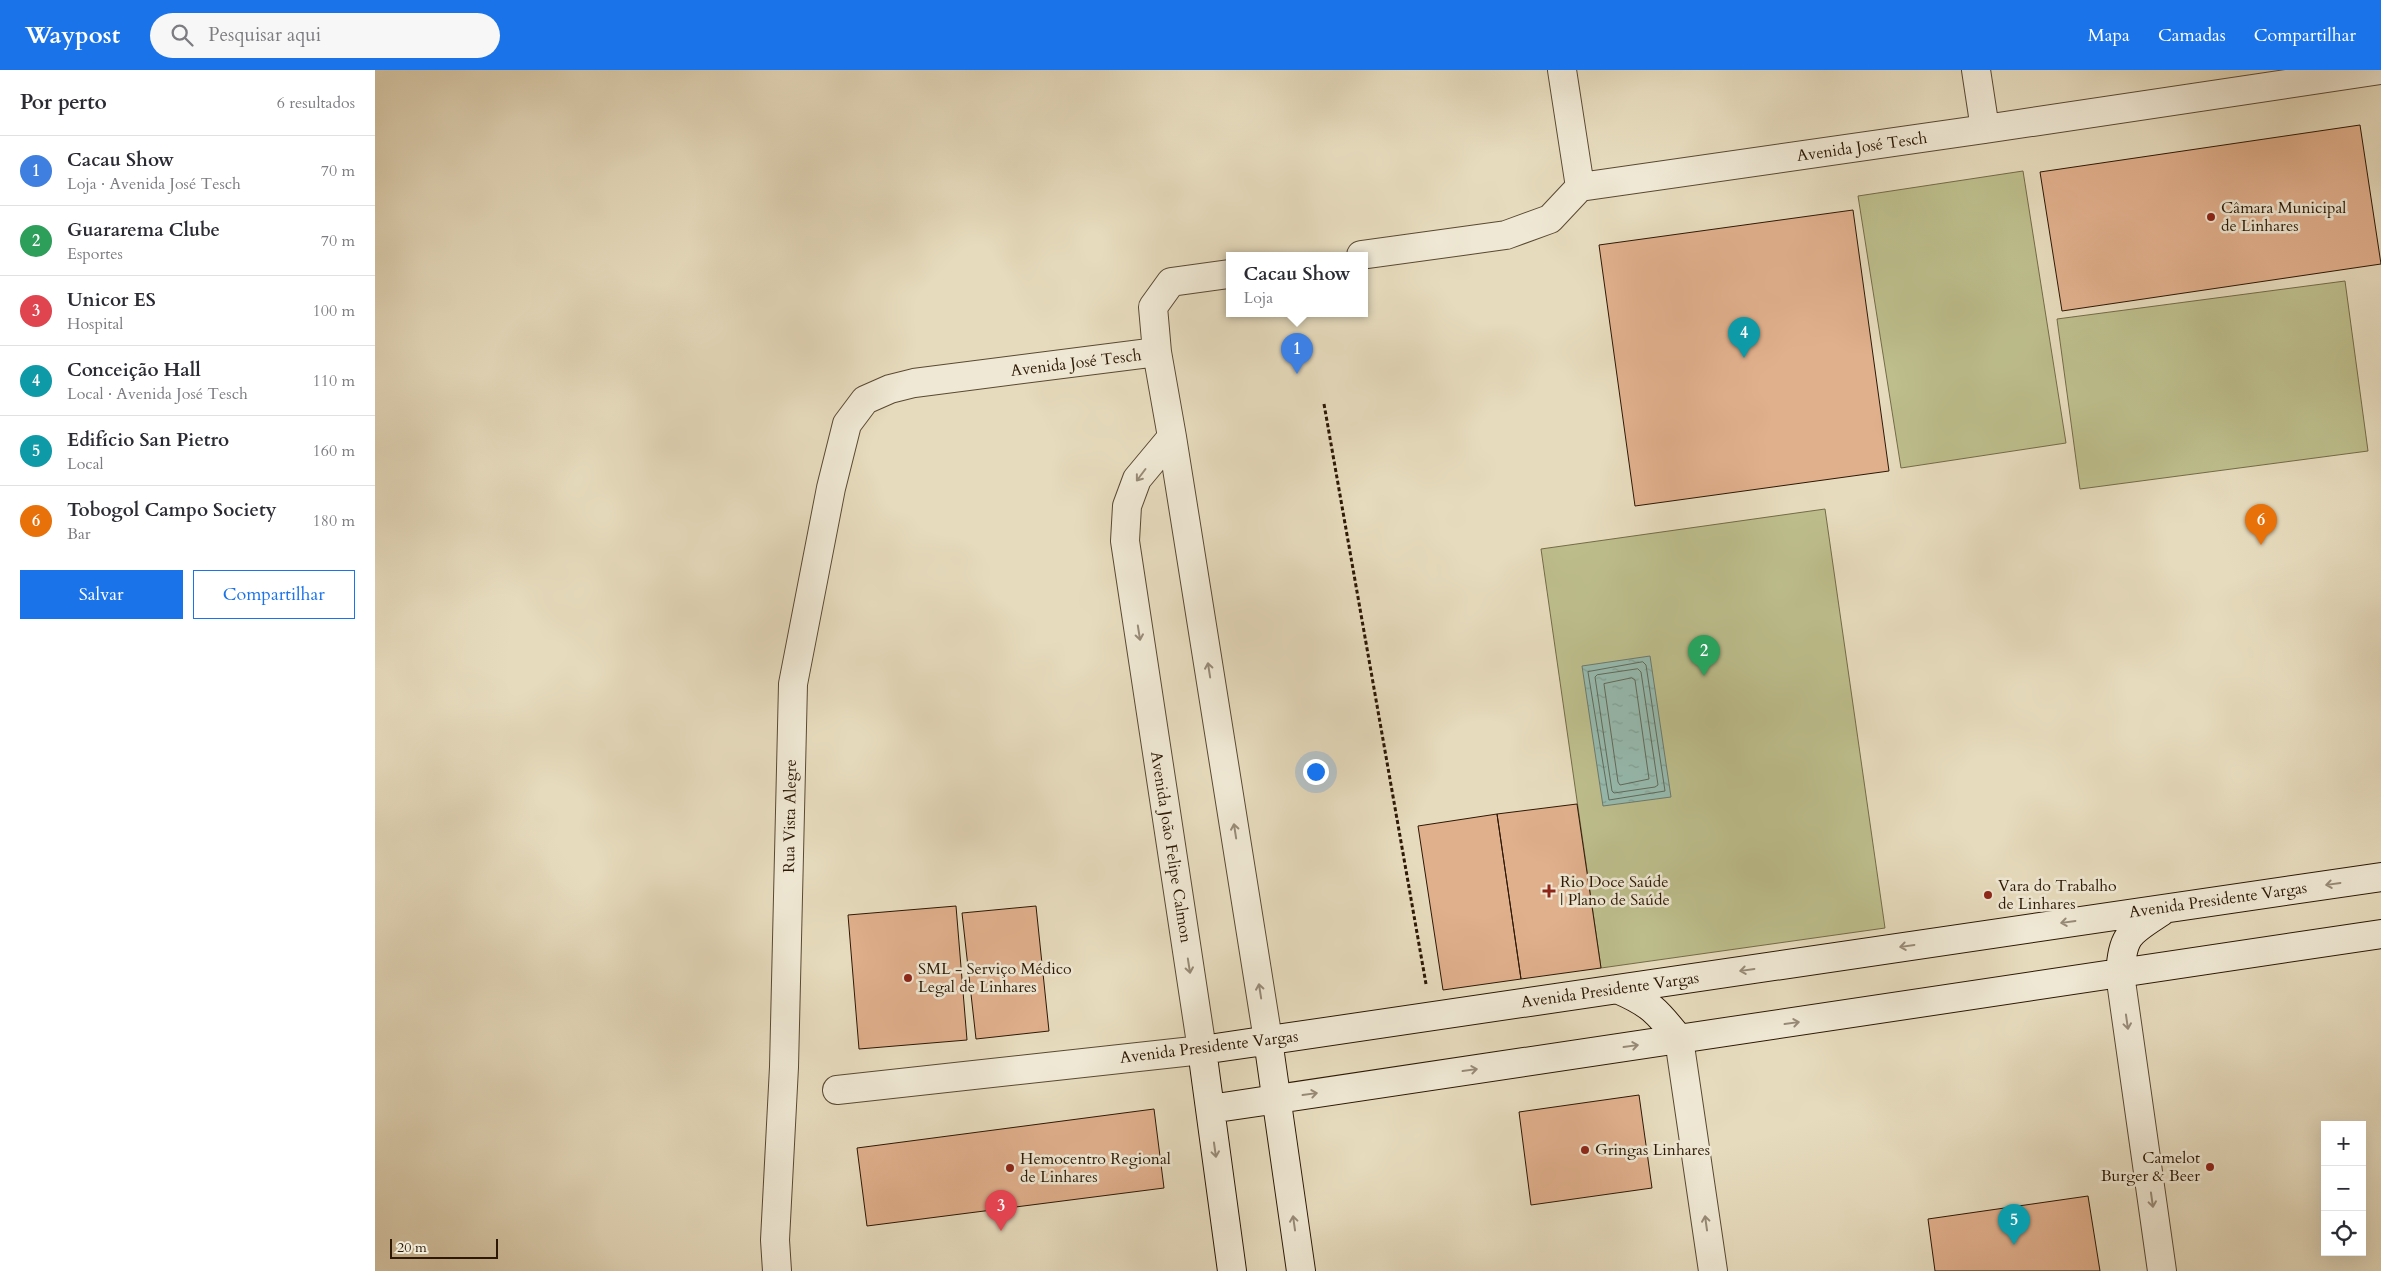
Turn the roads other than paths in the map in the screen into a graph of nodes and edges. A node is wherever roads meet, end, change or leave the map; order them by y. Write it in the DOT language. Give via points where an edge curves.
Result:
graph roads {
  1 [pos="1562,70"];
  2 [pos="1976,70"];
  3 [pos="2380,70"];
  4 [pos="1985,129"];
  5 [pos="1580,186"];
  6 [pos="1368,254"];
  7 [pos="1226,274"];
  8 [pos="1157,352"];
  9 [pos="890,389"];
  10 [pos="1172,437"];
  11 [pos="2381,876"];
  12 [pos="2167,908"];
  13 [pos="2381,934"];
  14 [pos="2120,974"];
  15 [pos="1617,989"];
  16 [pos="1679,1039"];
  17 [pos="1268,1040"];
  18 [pos="1202,1050"];
  19 [pos="837,1090"];
  20 [pos="1276,1099"];
  21 [pos="1210,1109"];
  22 [pos="777,1271"];
  23 [pos="1232,1271"];
  24 [pos="1301,1271"];
  25 [pos="1713,1271"];
  26 [pos="2162,1271"];
  1 -- 5 [label="street"];
  2 -- 4 [label="street"];
  3 -- 4 [label="street, Avenida José Tesch"];
  4 -- 5 [label="street, Avenida José Tesch"];
  5 -- 6 [label="street" via="1550,219 1506,235"];
  7 -- 8 [label="street, Avenida José Tesch" via="1171,282 1153,307"];
  8 -- 9 [label="street, Avenida José Tesch"];
  8 -- 10 [label="street"];
  9 -- 22 [label="street, Rua Vista Alegre" via="865,400 847,424 831,488 793,684 784,1067 775,1240"];
  17 -- 10 [label="street, one-way"];
  10 -- 18 [label="street, Avenida João Felipe Calmon, one-way" via="1137,479 1127,506 1125,541"];
  11 -- 12 [label="street, Avenida Presidente Vargas, one-way"];
  12 -- 14 [label="street" via="2134,930 2122,948"];
  12 -- 15 [label="street, Avenida Presidente Vargas, one-way"];
  13 -- 14 [label="street"];
  16 -- 14 [label="street, one-way"];
  14 -- 26 [label="street, one-way"];
  15 -- 16 [label="street" via="1643,1000"];
  15 -- 17 [label="street, Avenida Presidente Vargas"];
  20 -- 16 [label="street, one-way"];
  25 -- 16 [label="street, one-way"];
  17 -- 18 [label="street, Avenida Presidente Vargas"];
  17 -- 20 [label="street"];
  18 -- 19 [label="street, Avenida Presidente Vargas"];
  18 -- 21 [label="street, Avenida João Felipe Calmon"];
  20 -- 21 [label="street"];
  24 -- 20 [label="street, one-way"];
  21 -- 23 [label="street, Avenida João Felipe Calmon, one-way"];
}
